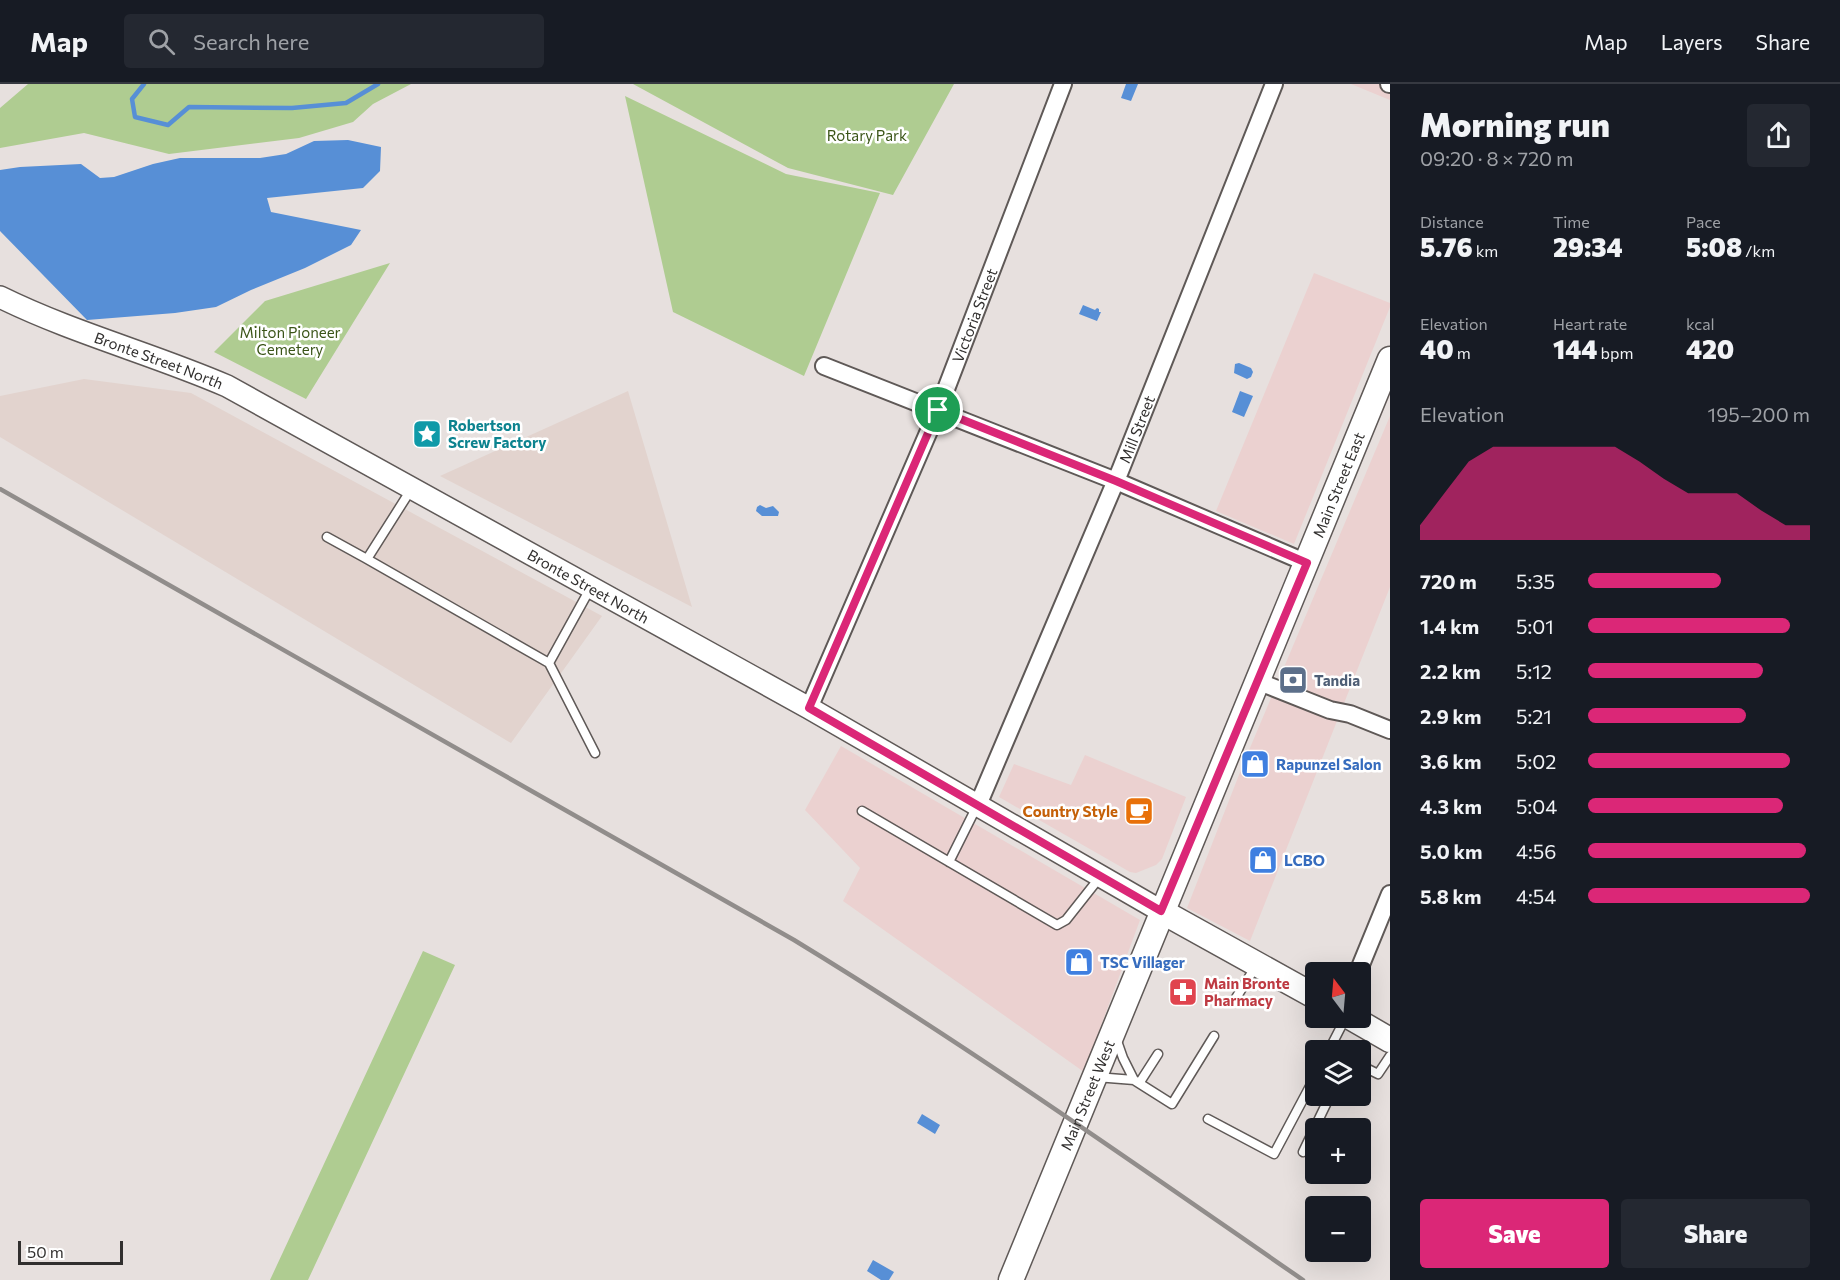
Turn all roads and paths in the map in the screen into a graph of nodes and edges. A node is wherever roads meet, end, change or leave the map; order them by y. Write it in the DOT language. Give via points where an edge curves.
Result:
graph roads {
  1 [pos="1063,84"];
  2 [pos="1274,84"];
  3 [pos="0,297"];
  4 [pos="1390,359"];
  5 [pos="824,366"];
  6 [pos="1385,384"];
  7 [pos="938,410"];
  8 [pos="1116,481"];
  9 [pos="412,488"];
  10 [pos="327,537"];
  11 [pos="367,559"];
  12 [pos="1307,563"];
  13 [pos="591,586"];
  14 [pos="549,663"];
  15 [pos="1257,681"];
  16 [pos="809,708"];
  17 [pos="1390,730"];
  18 [pos="595,753"];
  19 [pos="978,805"];
  20 [pos="862,812"];
  21 [pos="949,862"];
  22 [pos="1101,876"];
  23 [pos="1390,894"];
  24 [pos="1161,911"];
  25 [pos="1362,962"];
  26 [pos="1257,964"];
  27 [pos="1305,992"];
  28 [pos="1234,1001"];
  29 [pos="1368,1028"];
  30 [pos="1113,1032"];
  31 [pos="1214,1036"];
  32 [pos="1390,1040"];
  33 [pos="1158,1054"];
  34 [pos="1390,1056"];
  35 [pos="1371,1070"];
  36 [pos="1095,1077"];
  37 [pos="1137,1081"];
  38 [pos="1305,1101"];
  39 [pos="1325,1106"];
  40 [pos="1208,1119"];
  41 [pos="1303,1152"];
  42 [pos="1011,1280"];
  1 -- 7 [label="street, Victoria Street"];
  2 -- 8 [label="street, Mill Street"];
  3 -- 9 [label="street, Bronte Street North" via="227,386"];
  4 -- 6 [label="main road, Main Street East"];
  5 -- 7 [label="street"];
  6 -- 12 [label="main road, Main Street East"];
  7 -- 8 [label="street"];
  7 -- 16 [label="street, Victoria Street"];
  8 -- 12 [label="street"];
  8 -- 19 [label="street, Mill Street"];
  9 -- 11 [label="lane"];
  9 -- 13 [label="street, Bronte Street North"];
  10 -- 11 [label="lane"];
  11 -- 14 [label="lane"];
  12 -- 15 [label="main road, Main Street East"];
  13 -- 14 [label="lane"];
  13 -- 16 [label="street, Bronte Street North"];
  14 -- 18 [label="lane"];
  15 -- 17 [label="street"];
  15 -- 24 [label="main road, Main Street East"];
  16 -- 19 [label="street, Bronte Street North"];
  19 -- 21 [label="lane"];
  19 -- 22 [label="street, Bronte Street North"];
  20 -- 21 [label="lane"];
  21 -- 22 [label="lane" via="1057,925 1066,920"];
  22 -- 24 [label="street, Bronte Street North"];
  23 -- 25 [label="street"];
  24 -- 26 [label="main road"];
  24 -- 30 [label="main road, Main Street West"];
  26 -- 27 [label="main road"];
  26 -- 28 [label="lane"];
  29 -- 32 [label="main road"];
  30 -- 36 [label="main road, Main Street West"];
  30 -- 37 [label="lane"];
  31 -- 37 [label="lane" via="1172,1104"];
  33 -- 37 [label="lane"];
  34 -- 35 [label="lane" via="1378,1074"];
  36 -- 37 [label="lane"];
  36 -- 42 [label="main road, Main Street West"];
  38 -- 40 [label="lane" via="1274,1154"];
  39 -- 41 [label="lane"];
}
